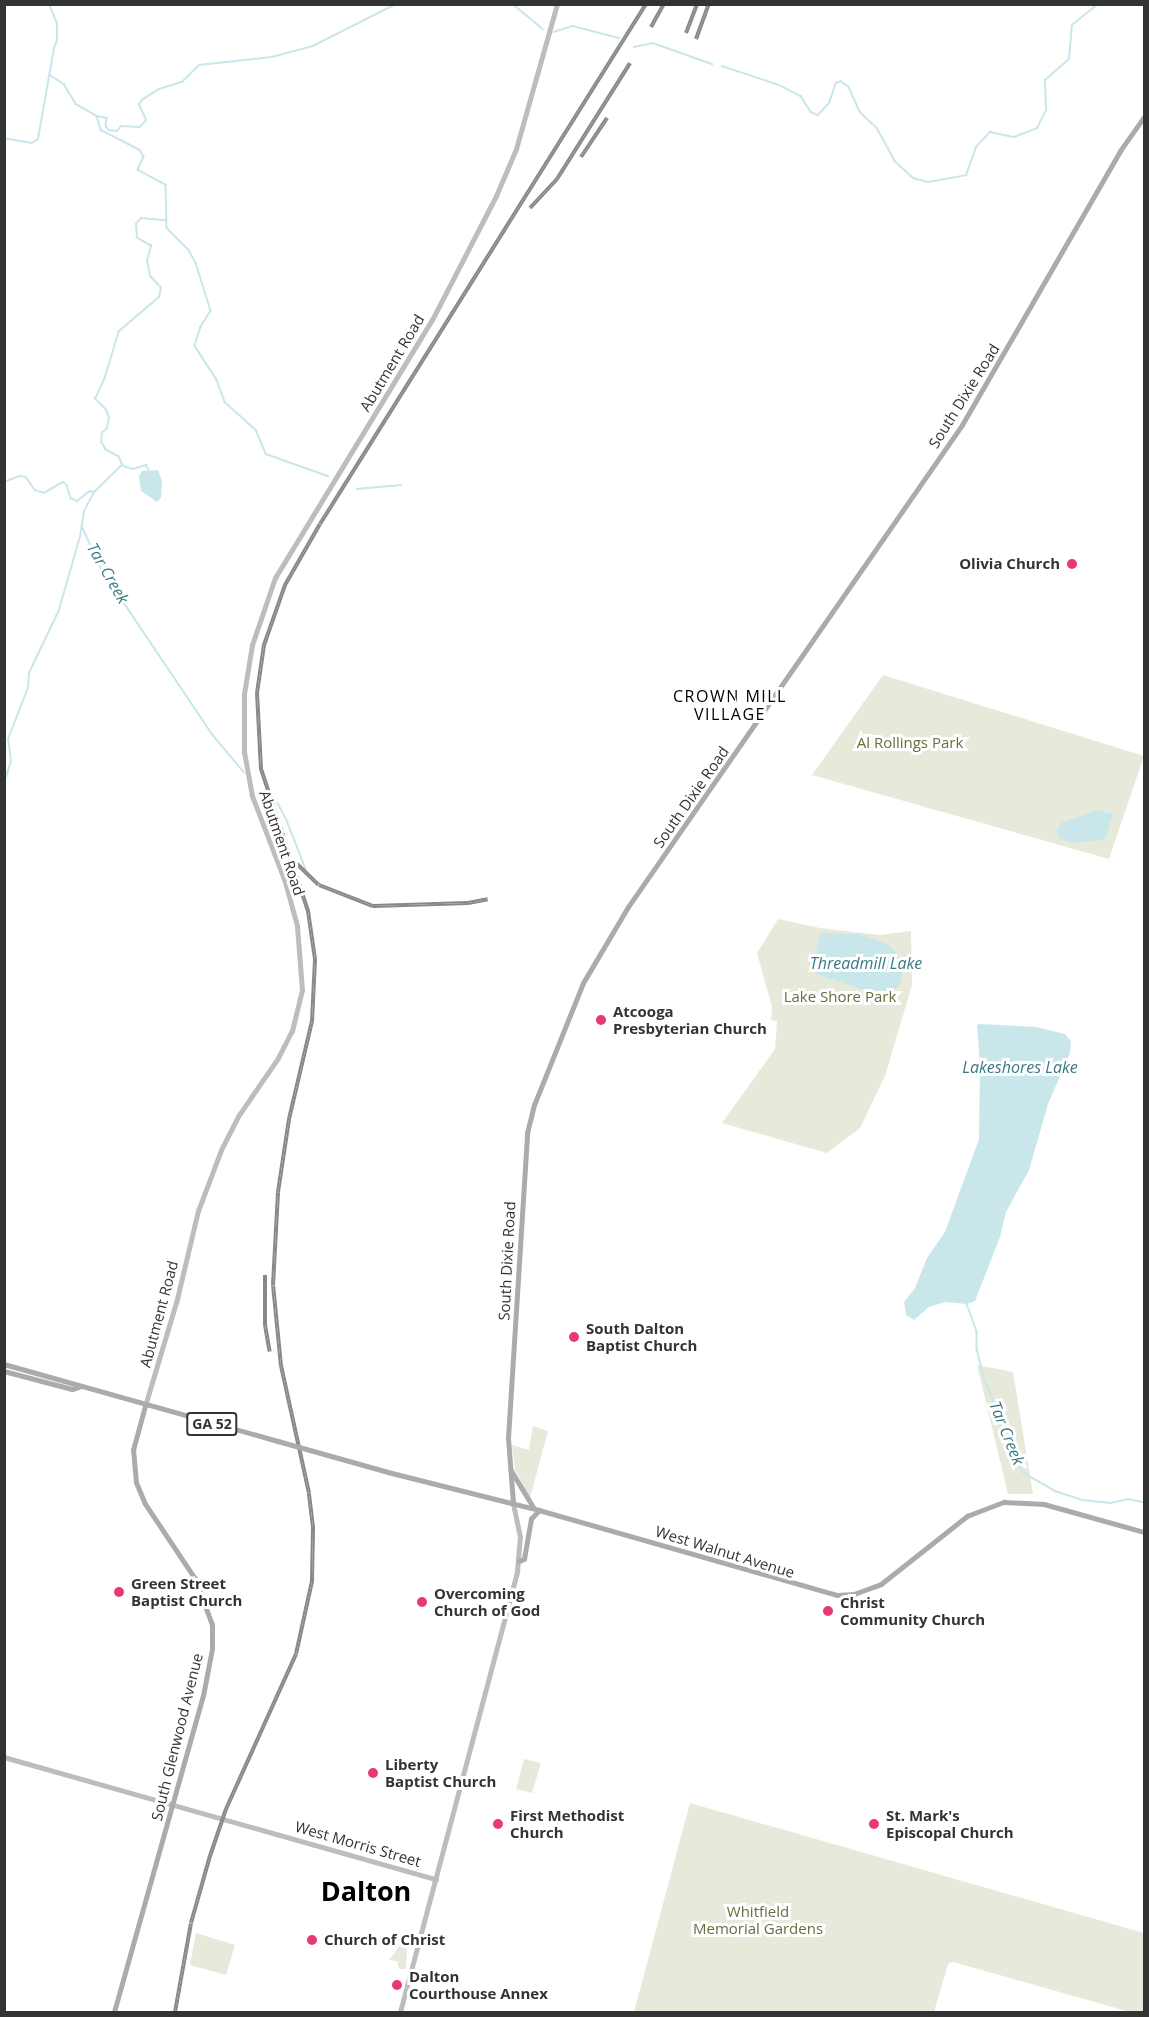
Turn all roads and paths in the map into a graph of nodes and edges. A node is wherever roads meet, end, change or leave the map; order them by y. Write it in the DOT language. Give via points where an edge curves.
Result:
graph roads {
  1 [pos="557,4"];
  2 [pos="1144,117"];
  3 [pos="4,1364"];
  4 [pos="4,1371"];
  5 [pos="79,1388"];
  6 [pos="146,1406"];
  7 [pos="509,1467"];
  8 [pos="513,1503"];
  9 [pos="537,1509"];
  10 [pos="1144,1532"];
  11 [pos="519,1561"];
  12 [pos="4,1757"];
  13 [pos="173,1804"];
  14 [pos="436,1879"];
  15 [pos="114,2013"];
  16 [pos="400,2013"];
  1 -- 6 [label="main road, Abutment Road" via="516,149 496,196 432,320 275,578 252,645 244,694 244,752 252,796 285,882 297,926 302,990 292,1031 239,1114 205,1191"];
  2 -- 7 [label="main road, South Dixie Road" via="962,425 628,907 583,983 534,1105 527,1133"];
  3 -- 5 [label="main road, GA 52"];
  4 -- 5 [label="main road, GA 52"];
  5 -- 6 [label="main road, GA 52"];
  6 -- 8 [label="main road, West Walnut Avenue / GA 52, bridge"];
  6 -- 13 [label="main road, South Glenwood Avenue" via="134,1450 138,1489 195,1579 212,1625 207,1680"];
  7 -- 8 [label="main road, South Dixie Road"];
  7 -- 9 [label="main road"];
  8 -- 9 [label="main road, West Walnut Avenue / GA 52"];
  8 -- 11 [label="main road" via="520,1537"];
  9 -- 10 [label="main road, West Walnut Avenue / GA 52" via="837,1595 855,1594 880,1584 967,1516 997,1504 1036,1502"];
  9 -- 11 [label="main road" via="531,1519 524,1558"];
  11 -- 14 [label="main road"];
  12 -- 13 [label="main road, West Morris Street"];
  13 -- 14 [label="main road, West Morris Street"];
  13 -- 15 [label="main road, South Glenwood Avenue"];
  14 -- 16 [label="main road"];
}
